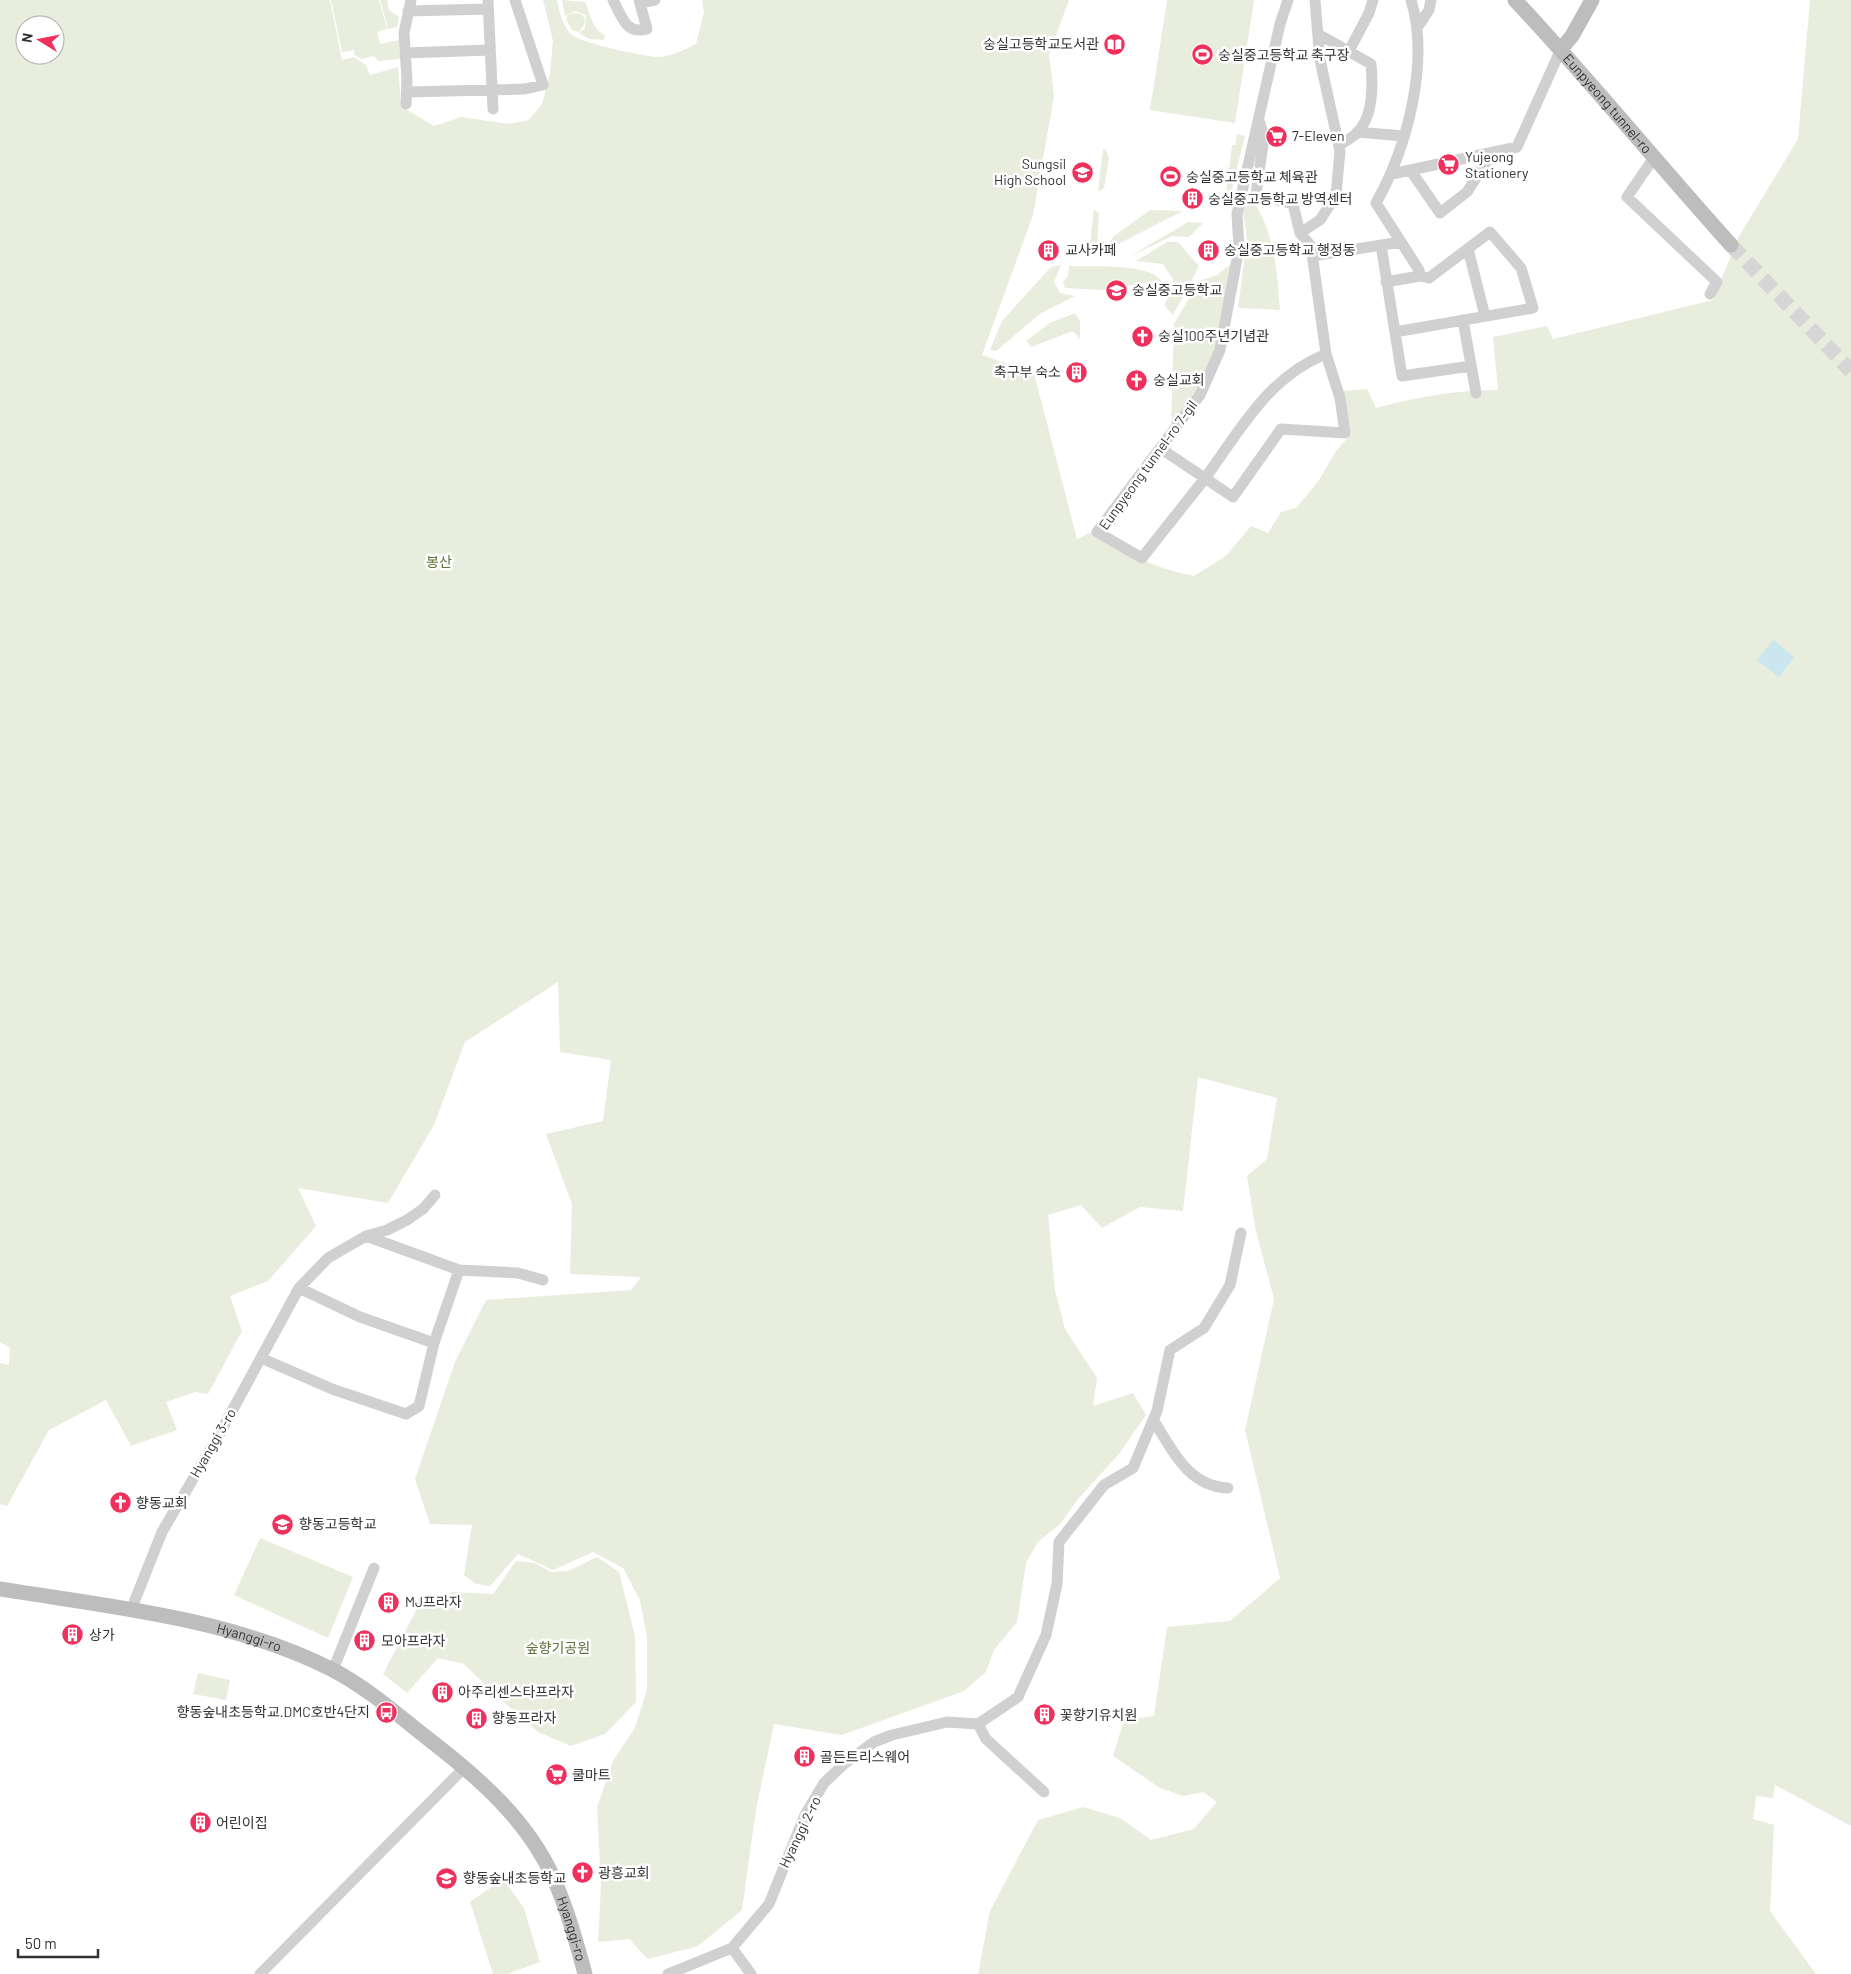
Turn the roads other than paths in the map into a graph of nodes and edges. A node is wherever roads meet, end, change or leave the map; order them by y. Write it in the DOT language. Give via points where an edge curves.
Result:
graph roads {
  1 [pos="515,0"];
  2 [pos="613,0"];
  3 [pos="656,0"];
  4 [pos="1288,0"];
  5 [pos="1315,0"];
  6 [pos="1373,0"];
  7 [pos="1411,0"];
  8 [pos="1430,0"];
  9 [pos="1515,0"];
  10 [pos="1592,0"];
  11 [pos="639,2"];
  12 [pos="488,5"];
  13 [pos="409,6"];
  14 [pos="1417,28"];
  15 [pos="1318,34"];
  16 [pos="1561,49"];
  17 [pos="490,50"];
  18 [pos="1349,51"];
  19 [pos="405,53"];
  20 [pos="493,88"];
  21 [pos="493,109"];
  22 [pos="1259,121"];
  23 [pos="1358,132"];
  24 [pos="1403,136"];
  25 [pos="1339,145"];
  26 [pos="1492,154"];
  27 [pos="1653,158"];
  28 [pos="1411,171"];
  29 [pos="1392,174"];
  30 [pos="1300,233"];
  31 [pos="1401,242"];
  32 [pos="1381,245"];
  33 [pos="1731,245"];
  34 [pos="1468,248"];
  35 [pos="1312,256"];
  36 [pos="1420,276"];
  37 [pos="1386,282"];
  38 [pos="1710,294"];
  39 [pos="1485,316"];
  40 [pos="1463,320"];
  41 [pos="1394,332"];
  42 [pos="1326,354"];
  43 [pos="1471,366"];
  44 [pos="1476,392"];
  45 [pos="1160,448"];
  46 [pos="1204,478"];
  47 [pos="435,1195"];
  48 [pos="1241,1233"];
  49 [pos="366,1236"];
  50 [pos="459,1270"];
  51 [pos="543,1280"];
  52 [pos="299,1288"];
  53 [pos="434,1344"];
  54 [pos="261,1358"];
  55 [pos="1154,1421"];
  56 [pos="1228,1488"];
  57 [pos="374,1568"];
  58 [pos="0,1589"];
  59 [pos="131,1610"];
  60 [pos="333,1670"];
  61 [pos="978,1724"];
  62 [pos="465,1767"];
  63 [pos="1044,1792"];
  64 [pos="732,1948"];
  65 [pos="260,1974"];
  66 [pos="585,1974"];
  67 [pos="668,1974"];
  68 [pos="751,1974"];
  1 -- 20 [label="street" via="544,85"];
  2 -- 11 [label="street" via="634,31 646,29"];
  3 -- 11 [label="street"];
  4 -- 22 [label="street, Eunpyeong tunnel-ro 7-gil"];
  5 -- 15 [label="street"];
  6 -- 18 [label="street"];
  7 -- 14 [label="street"];
  8 -- 14 [label="street" via="1429,10"];
  9 -- 16 [label="main road, Eunpyeong tunnel-ro"];
  10 -- 16 [label="main road"];
  12 -- 13 [label="street"];
  12 -- 17 [label="street"];
  13 -- 19 [label="street" via="404,33"];
  14 -- 24 [label="street" via="1414,92"];
  15 -- 18 [label="street"];
  15 -- 25 [label="street" via="1320,60"];
  16 -- 26 [label="street, Eunpyeong tunnel-ro" via="1517,147"];
  16 -- 27 [label="main road, Eunpyeong tunnel-ro"];
  17 -- 19 [label="street"];
  17 -- 20 [label="street"];
  18 -- 23 [label="street" via="1371,64 1373,82 1369,110"];
  19 -- 20 [label="street" via="407,98"];
  20 -- 21 [label="street"];
  22 -- 30 [label="street" via="1264,137 1256,194 1293,204"];
  22 -- 45 [label="street, Eunpyeong tunnel-ro 7-gil" via="1237,214 1239,248 1220,350 1200,395"];
  23 -- 24 [label="street"];
  23 -- 25 [label="street"];
  24 -- 29 [label="street"];
  25 -- 30 [label="street" via="1336,195 1320,220"];
  26 -- 28 [label="street"];
  26 -- 28 [label="street" via="1467,192 1440,213"];
  27 -- 33 [label="main road, Eunpyeong tunnel-ro"];
  27 -- 38 [label="street, Eunpyeong tunnel-ro" via="1627,197 1717,282"];
  28 -- 29 [label="street"];
  29 -- 31 [label="street" via="1376,203"];
  30 -- 35 [label="street" via="1311,246"];
  31 -- 32 [label="street"];
  31 -- 36 [label="street"];
  32 -- 35 [label="street"];
  32 -- 37 [label="street"];
  34 -- 36 [label="street" via="1429,278"];
  34 -- 39 [label="street"];
  34 -- 39 [label="street" via="1490,232 1522,268 1533,308"];
  35 -- 42 [label="street"];
  36 -- 37 [label="street"];
  37 -- 41 [label="street"];
  39 -- 40 [label="street"];
  40 -- 41 [label="street"];
  40 -- 43 [label="street"];
  41 -- 43 [label="street" via="1402,376"];
  42 -- 46 [label="street" via="1304,363 1277,384 1259,403"];
  42 -- 46 [label="street" via="1340,398 1345,433 1282,429 1233,497"];
  43 -- 44 [label="street"];
  45 -- 46 [label="street"];
  45 -- 46 [label="street, Eunpyeong tunnel-ro 7-gil" via="1096,532 1142,558"];
  47 -- 49 [label="street, Hyanggi 3-ro" via="407,1220"];
  48 -- 55 [label="street" via="1230,1285 1204,1328 1170,1350"];
  49 -- 50 [label="street"];
  49 -- 52 [label="street, Hyanggi 3-ro" via="328,1258"];
  50 -- 51 [label="street" via="518,1272"];
  50 -- 53 [label="street"];
  52 -- 53 [label="street" via="360,1317"];
  52 -- 54 [label="street, Hyanggi 3-ro"];
  53 -- 54 [label="street" via="420,1406 406,1414 332,1389"];
  54 -- 59 [label="street, Hyanggi 3-ro" via="162,1532"];
  55 -- 56 [label="street" via="1187,1471 1214,1487"];
  55 -- 61 [label="street" via="1133,1468 1104,1485 1059,1542 1057,1584 1046,1635 1018,1697"];
  57 -- 60 [label="street"];
  58 -- 59 [label="main road, Hyanggi-ro"];
  59 -- 60 [label="main road, Hyanggi-ro" via="206,1624 257,1638"];
  60 -- 62 [label="main road, Hyanggi-ro" via="381,1700"];
  61 -- 63 [label="street" via="986,1739"];
  61 -- 64 [label="street, Hyanggi 2-ro" via="947,1722 892,1735 874,1742 844,1764 824,1783 805,1815 769,1904"];
  62 -- 65 [label="street"];
  62 -- 66 [label="main road, Hyanggi-ro" via="495,1795 525,1832 552,1876 574,1932"];
  64 -- 67 [label="street, Hyanggi 2-ro"];
  64 -- 68 [label="street"];
}
